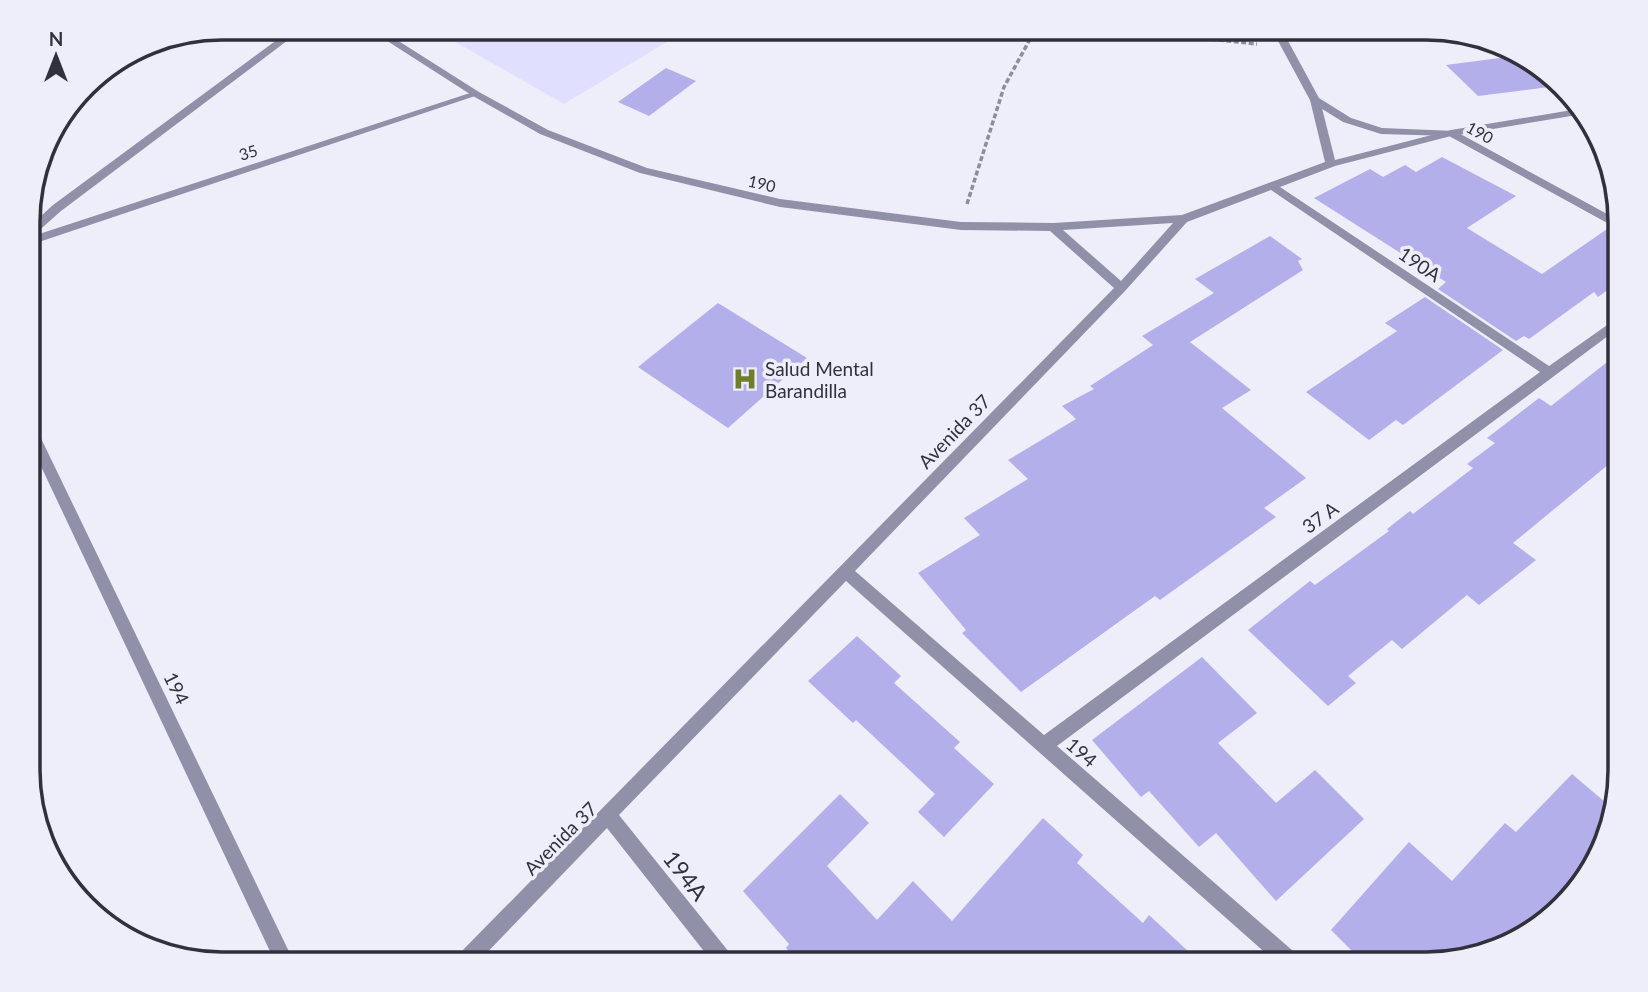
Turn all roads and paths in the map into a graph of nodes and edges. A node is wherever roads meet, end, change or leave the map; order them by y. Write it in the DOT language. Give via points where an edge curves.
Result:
graph roads {
  1 [pos="1029,40"];
  2 [pos="1222,40"];
  3 [pos="1282,40"];
  4 [pos="282,41"];
  5 [pos="392,41"];
  6 [pos="1286,47"];
  7 [pos="476,94"];
  8 [pos="1315,100"];
  9 [pos="1571,114"];
  10 [pos="1451,133"];
  11 [pos="1331,164"];
  12 [pos="1272,186"];
  13 [pos="1183,219"];
  14 [pos="1607,219"];
  15 [pos="40,223"];
  16 [pos="961,226"];
  17 [pos="1053,227"];
  18 [pos="40,238"];
  19 [pos="1121,288"];
  20 [pos="1607,330"];
  21 [pos="1549,372"];
  22 [pos="40,451"];
  23 [pos="845,570"];
  24 [pos="1043,746"];
  25 [pos="609,816"];
  26 [pos="1278,951"];
  27 [pos="280,952"];
  28 [pos="475,952"];
  29 [pos="716,952"];
  1 -- 16 [label="path" via="1004,88"];
  2 -- 6 [label="path"];
  3 -- 6 [label="street"];
  4 -- 15 [label="street"];
  5 -- 7 [label="street, 190"];
  6 -- 8 [label="street"];
  7 -- 16 [label="street, 190" via="544,132 644,172 780,203"];
  7 -- 18 [label="street, 35"];
  8 -- 10 [label="street, 190" via="1347,120 1381,131"];
  8 -- 11 [label="street"];
  9 -- 10 [label="street, Avenida 37"];
  10 -- 11 [label="street, Avenida 37"];
  10 -- 14 [label="street, 190"];
  11 -- 12 [label="street, Avenida 37"];
  12 -- 13 [label="street, Avenida 37"];
  12 -- 21 [label="street, 190A"];
  13 -- 17 [label="street, 190"];
  13 -- 19 [label="street, Avenida 37"];
  16 -- 17 [label="street, 190"];
  17 -- 19 [label="street"];
  19 -- 23 [label="street, Avenida 37"];
  20 -- 21 [label="street, 37 A"];
  21 -- 24 [label="street, 37 A"];
  22 -- 27 [label="street, 194"];
  23 -- 24 [label="street, 194"];
  23 -- 25 [label="street, Avenida 37"];
  24 -- 26 [label="street, 194"];
  25 -- 28 [label="street, Avenida 37"];
  25 -- 29 [label="street, 194A"];
}
